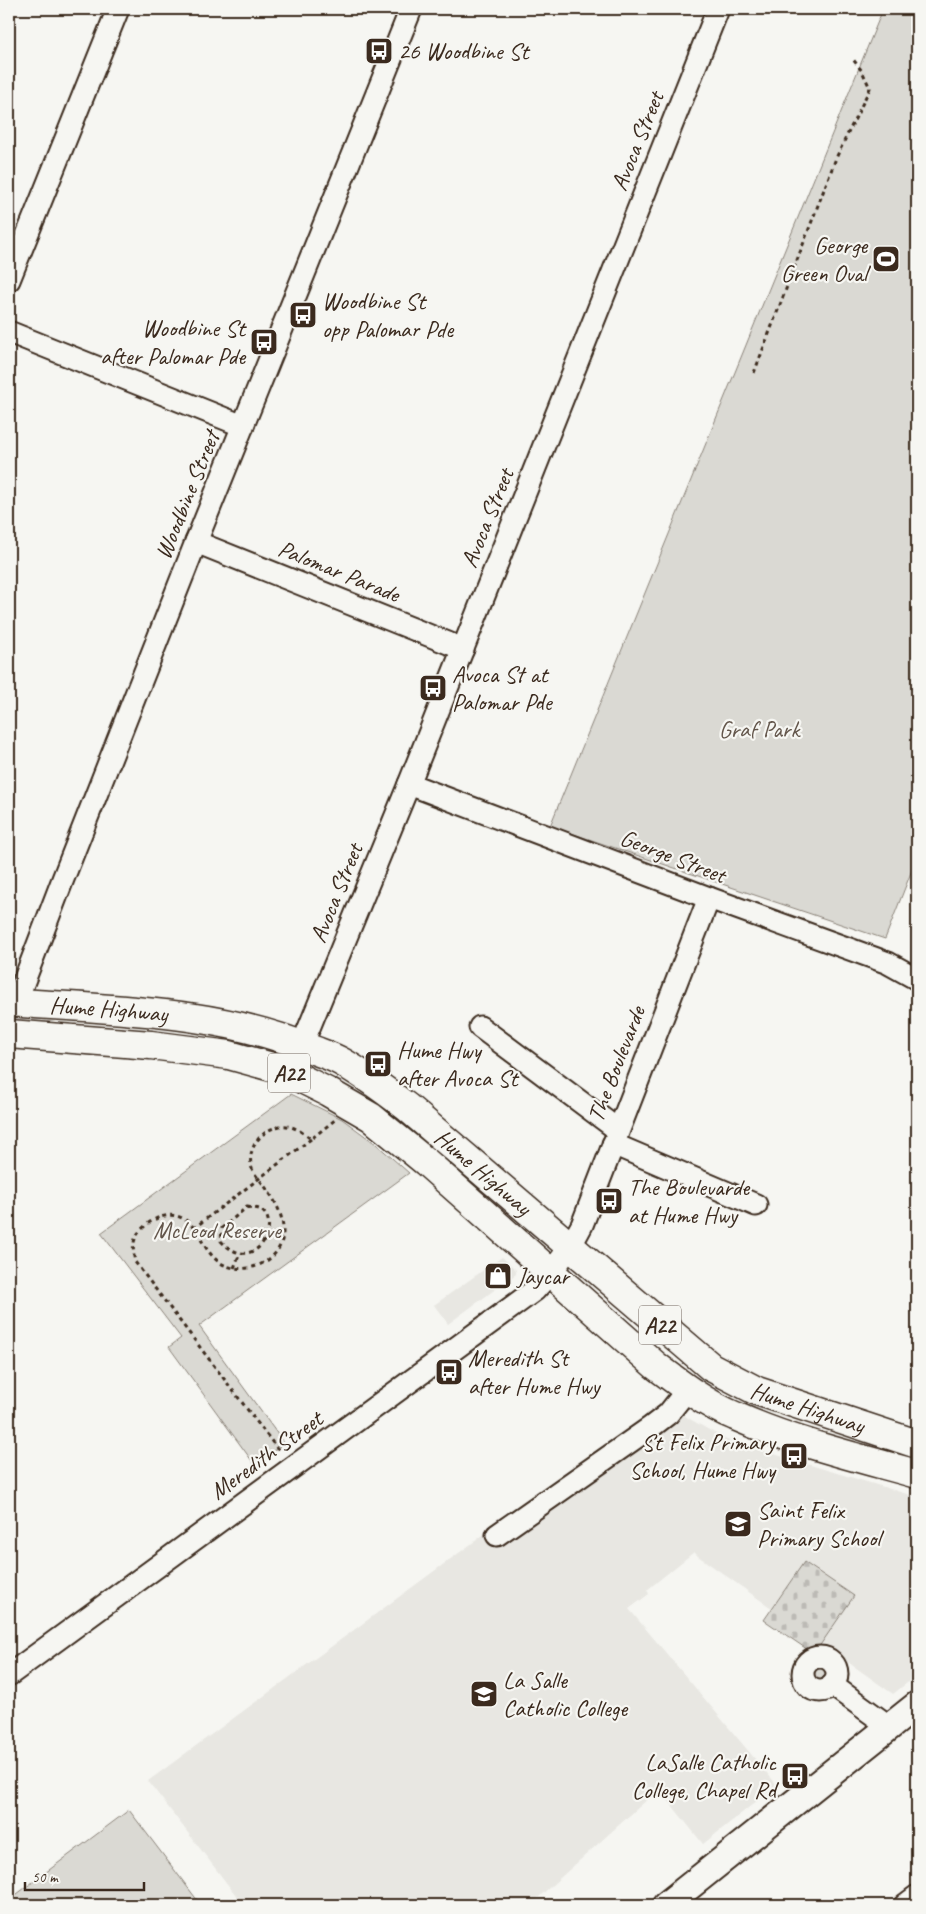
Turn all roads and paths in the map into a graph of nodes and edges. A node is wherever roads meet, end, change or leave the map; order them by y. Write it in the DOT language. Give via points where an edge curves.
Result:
graph roads {
  1 [pos="118,9"];
  2 [pos="411,9"];
  3 [pos="718,9"];
  4 [pos="852,58"];
  5 [pos="9,280"];
  6 [pos="9,332"];
  7 [pos="754,373"];
  8 [pos="243,426"];
  9 [pos="196,542"];
  10 [pos="463,649"];
  11 [pos="409,784"];
  12 [pos="709,898"];
  13 [pos="917,979"];
  14 [pos="12,1002"];
  15 [pos="480,1027"];
  16 [pos="9,1034"];
  17 [pos="302,1045"];
  18 [pos="341,1116"];
  19 [pos="615,1137"];
  20 [pos="311,1139"];
  21 [pos="258,1178"];
  22 [pos="756,1205"];
  23 [pos="194,1228"];
  24 [pos="570,1247"];
  25 [pos="240,1252"];
  26 [pos="234,1268"];
  27 [pos="551,1273"];
  28 [pos="706,1364"];
  29 [pos="687,1390"];
  30 [pos="917,1444"];
  31 [pos="279,1451"];
  32 [pos="917,1474"];
  33 [pos="497,1535"];
  34 [pos="9,1675"];
  35 [pos="832,1685"];
  36 [pos="917,1705"];
  37 [pos="890,1727"];
  38 [pos="917,1896"];
  39 [pos="666,1905"];
  40 [pos="905,1905"];
  1 -- 5 [label="street"];
  2 -- 8 [label="street, Woodbine Street"];
  3 -- 10 [label="street, Avoca Street"];
  4 -- 7 [label="path" via="870,88 836,158"];
  6 -- 8 [label="street"];
  8 -- 9 [label="street, Woodbine Street"];
  9 -- 10 [label="street, Palomar Parade"];
  9 -- 14 [label="street, Woodbine Street"];
  10 -- 11 [label="street, Avoca Street"];
  11 -- 12 [label="street, George Street"];
  11 -- 17 [label="street, Avoca Street"];
  12 -- 13 [label="street, George Street" via="888,963"];
  12 -- 19 [label="street, The Boulevarde"];
  14 -- 17 [label="highway, Hume Highway / A22" via="141,1010 246,1028"];
  15 -- 19 [label="street"];
  16 -- 27 [label="highway, Hume Highway / A22" via="198,1051 286,1071 371,1117"];
  17 -- 24 [label="highway, Hume Highway / A22" via="341,1061 372,1080"];
  18 -- 20 [label="path"];
  19 -- 22 [label="street"];
  19 -- 24 [label="street, The Boulevarde" via="582,1225"];
  20 -- 21 [label="path"];
  20 -- 21 [label="path" via="292,1127 270,1129 254,1144 251,1166"];
  21 -- 23 [label="path"];
  21 -- 26 [label="path" via="283,1220 283,1234 274,1253 260,1265"];
  23 -- 26 [label="path" via="211,1255"];
  23 -- 31 [label="path" via="177,1216 152,1221 137,1234 133,1244 135,1262"];
  24 -- 27 [label="street, The Boulevarde"];
  24 -- 28 [label="highway, Hume Highway / A22"];
  25 -- 25 [label="path" via="258,1248 268,1237 267,1219 260,1209 247,1208 222,1228 221,1241 231,1250"];
  25 -- 26 [label="path"];
  27 -- 29 [label="highway, Hume Highway / A22" via="654,1365"];
  27 -- 34 [label="street, Meredith Street" via="535,1290"];
  28 -- 29 [label="highway"];
  28 -- 30 [label="highway, Hume Highway / A22" via="758,1391"];
  29 -- 32 [label="highway, Hume Highway / A22" via="734,1416 769,1429"];
  29 -- 33 [label="street" via="668,1414"];
  35 -- 37 [label="street"];
  36 -- 37 [label="main road"];
  37 -- 39 [label="main road"];
  38 -- 40 [label="street"];
}
